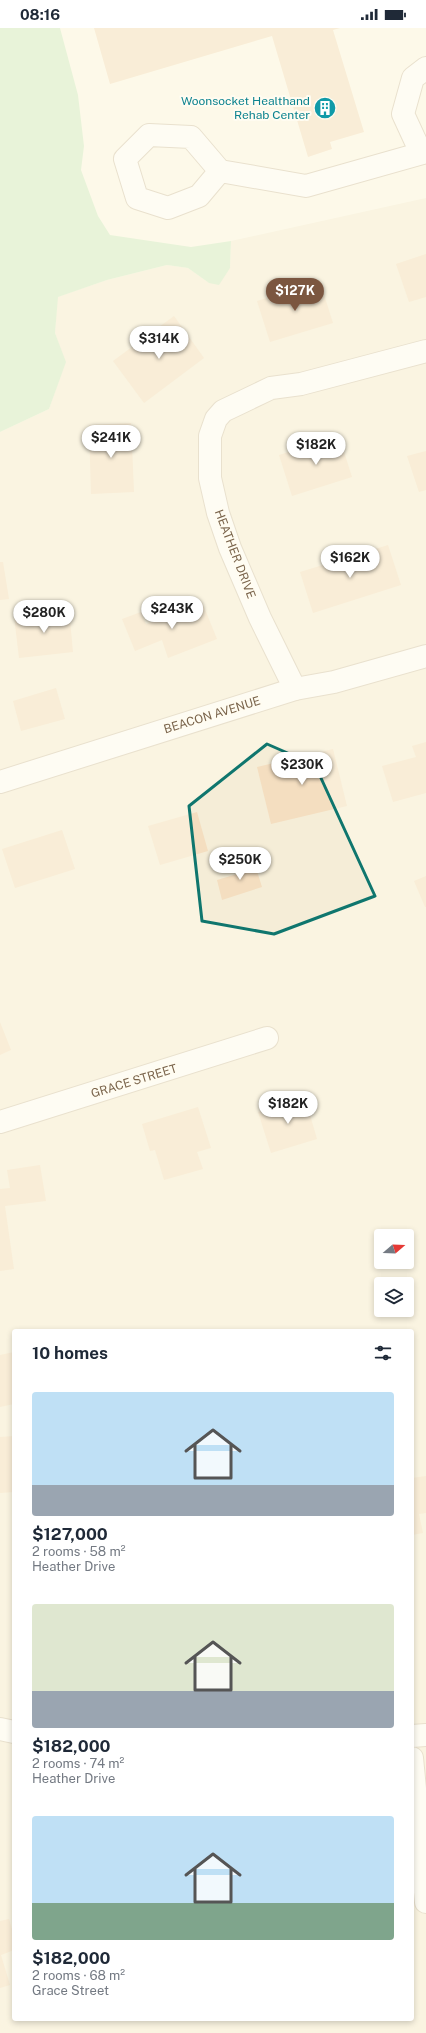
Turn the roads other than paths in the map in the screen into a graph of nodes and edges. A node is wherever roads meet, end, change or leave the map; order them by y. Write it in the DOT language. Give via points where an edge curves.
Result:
graph roads {
  1 [pos="426,68"];
  2 [pos="424,152"];
  3 [pos="220,171"];
  4 [pos="426,351"];
  5 [pos="426,656"];
  6 [pos="295,689"];
  7 [pos="0,782"];
  8 [pos="267,1038"];
  9 [pos="0,1122"];
  10 [pos="0,1729"];
  11 [pos="12,1732"];
  12 [pos="426,1735"];
  13 [pos="414,1736"];
  14 [pos="414,1779"];
  15 [pos="426,1902"];
  1 -- 2 [label="street" via="412,78 403,114"];
  2 -- 3 [label="street" via="306,186"];
  4 -- 6 [label="street, HEATHER DRIVE" via="301,384 271,388 223,411 216,419 210,436 210,478 218,513 260,618"];
  5 -- 6 [label="street, BEACON AVENUE" via="334,682"];
  6 -- 7 [label="street, BEACON AVENUE"];
  8 -- 9 [label="street, GRACE STREET"];
  10 -- 11 [label="street"];
  12 -- 13 [label="street"];
  14 -- 15 [label="street"];
}
